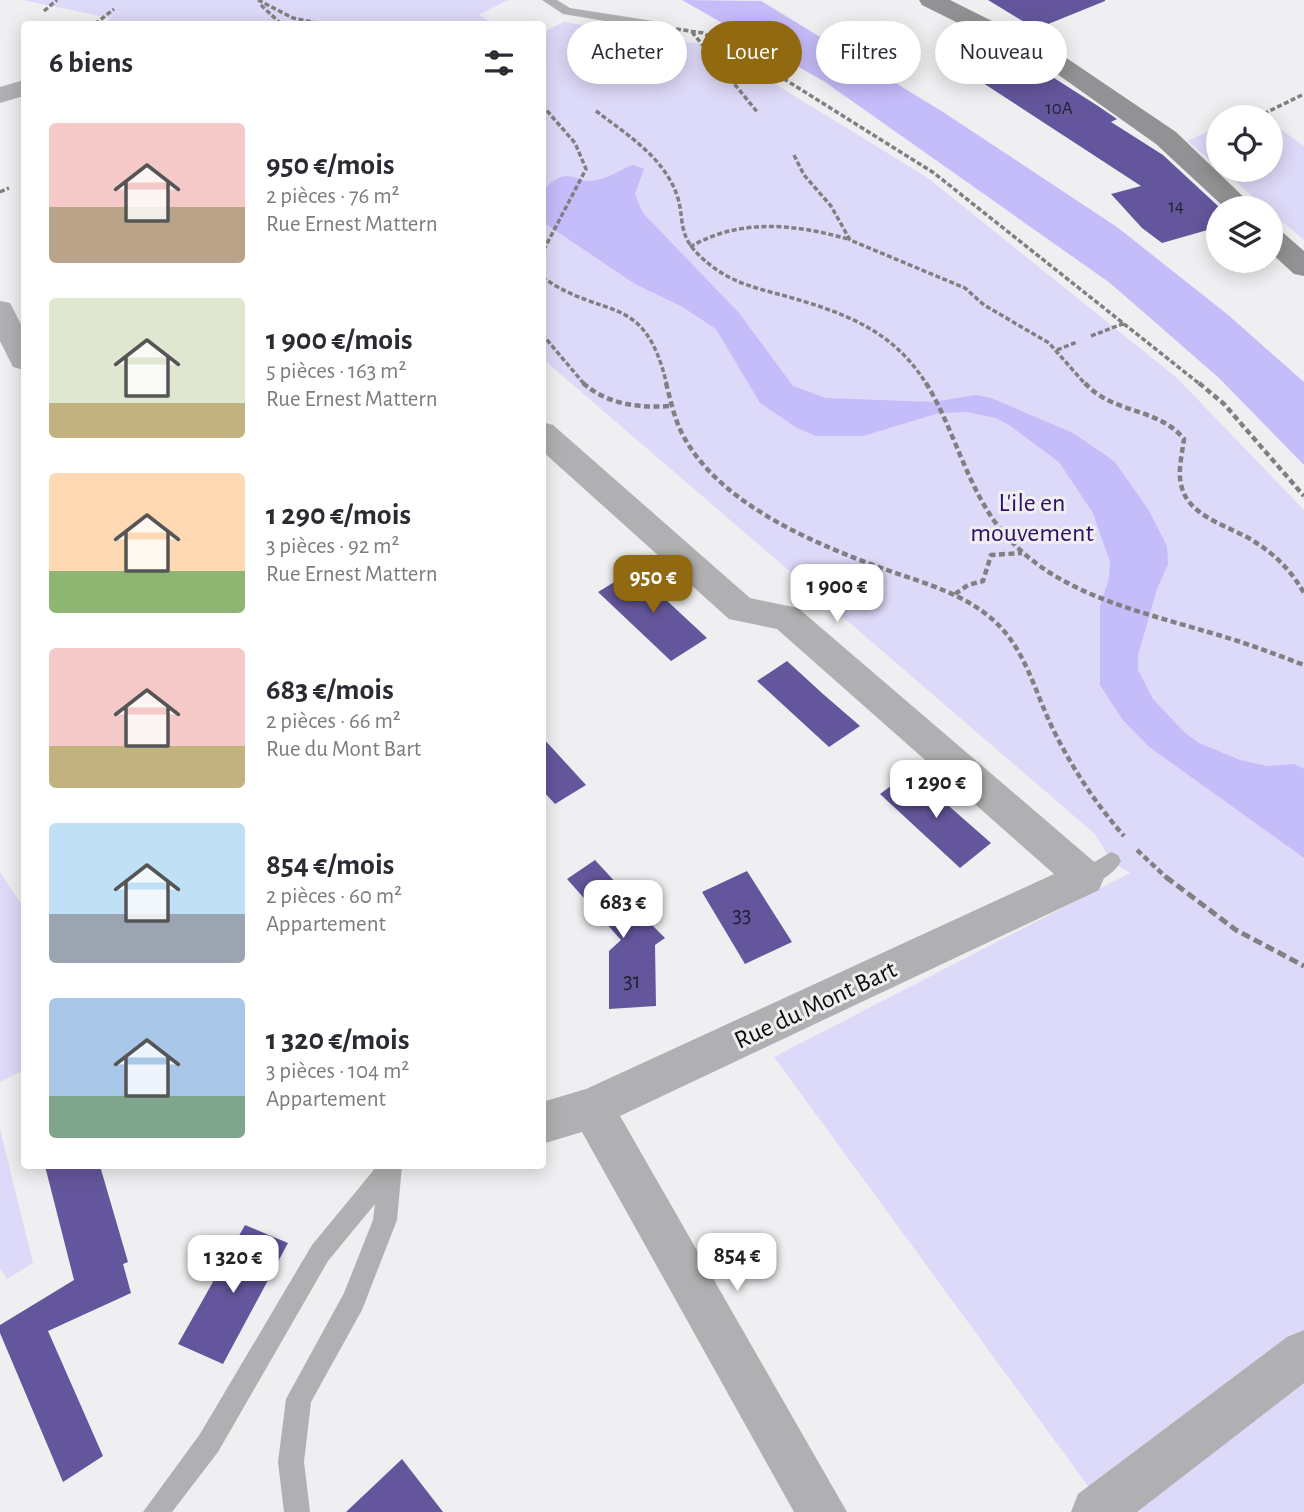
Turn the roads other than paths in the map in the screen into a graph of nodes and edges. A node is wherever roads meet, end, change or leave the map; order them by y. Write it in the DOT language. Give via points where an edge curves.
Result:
graph roads {
  1 [pos="548,0"];
  2 [pos="931,0"];
  3 [pos="628,21"];
  4 [pos="21,89"];
  5 [pos="0,94"];
  6 [pos="1228,196"];
  7 [pos="1283,248"];
  8 [pos="1304,267"];
  9 [pos="0,310"];
  10 [pos="21,354"];
  11 [pos="546,437"];
  12 [pos="592,1108"];
  13 [pos="546,1122"];
  14 [pos="388,1169"];
  15 [pos="390,1169"];
  16 [pos="1304,1354"];
  17 [pos="156,1512"];
  18 [pos="297,1512"];
  19 [pos="822,1512"];
  20 [pos="1096,1512"];
  1 -- 3 [label="lane" via="567,11"];
  2 -- 6 [label="main road" via="1059,64 1166,138"];
  4 -- 5 [label="street"];
  7 -- 8 [label="main road"];
  9 -- 10 [label="street"];
  11 -- 12 [label="street, Rue du Mont Bart" via="741,610 786,617 1098,870"];
  12 -- 13 [label="street, Rue du Mont Bart"];
  12 -- 19 [label="street"];
  14 -- 17 [label="lane" via="320,1253 209,1443"];
  15 -- 18 [label="lane" via="385,1220 353,1301 299,1399 291,1462"];
  16 -- 20 [label="street"];
}
